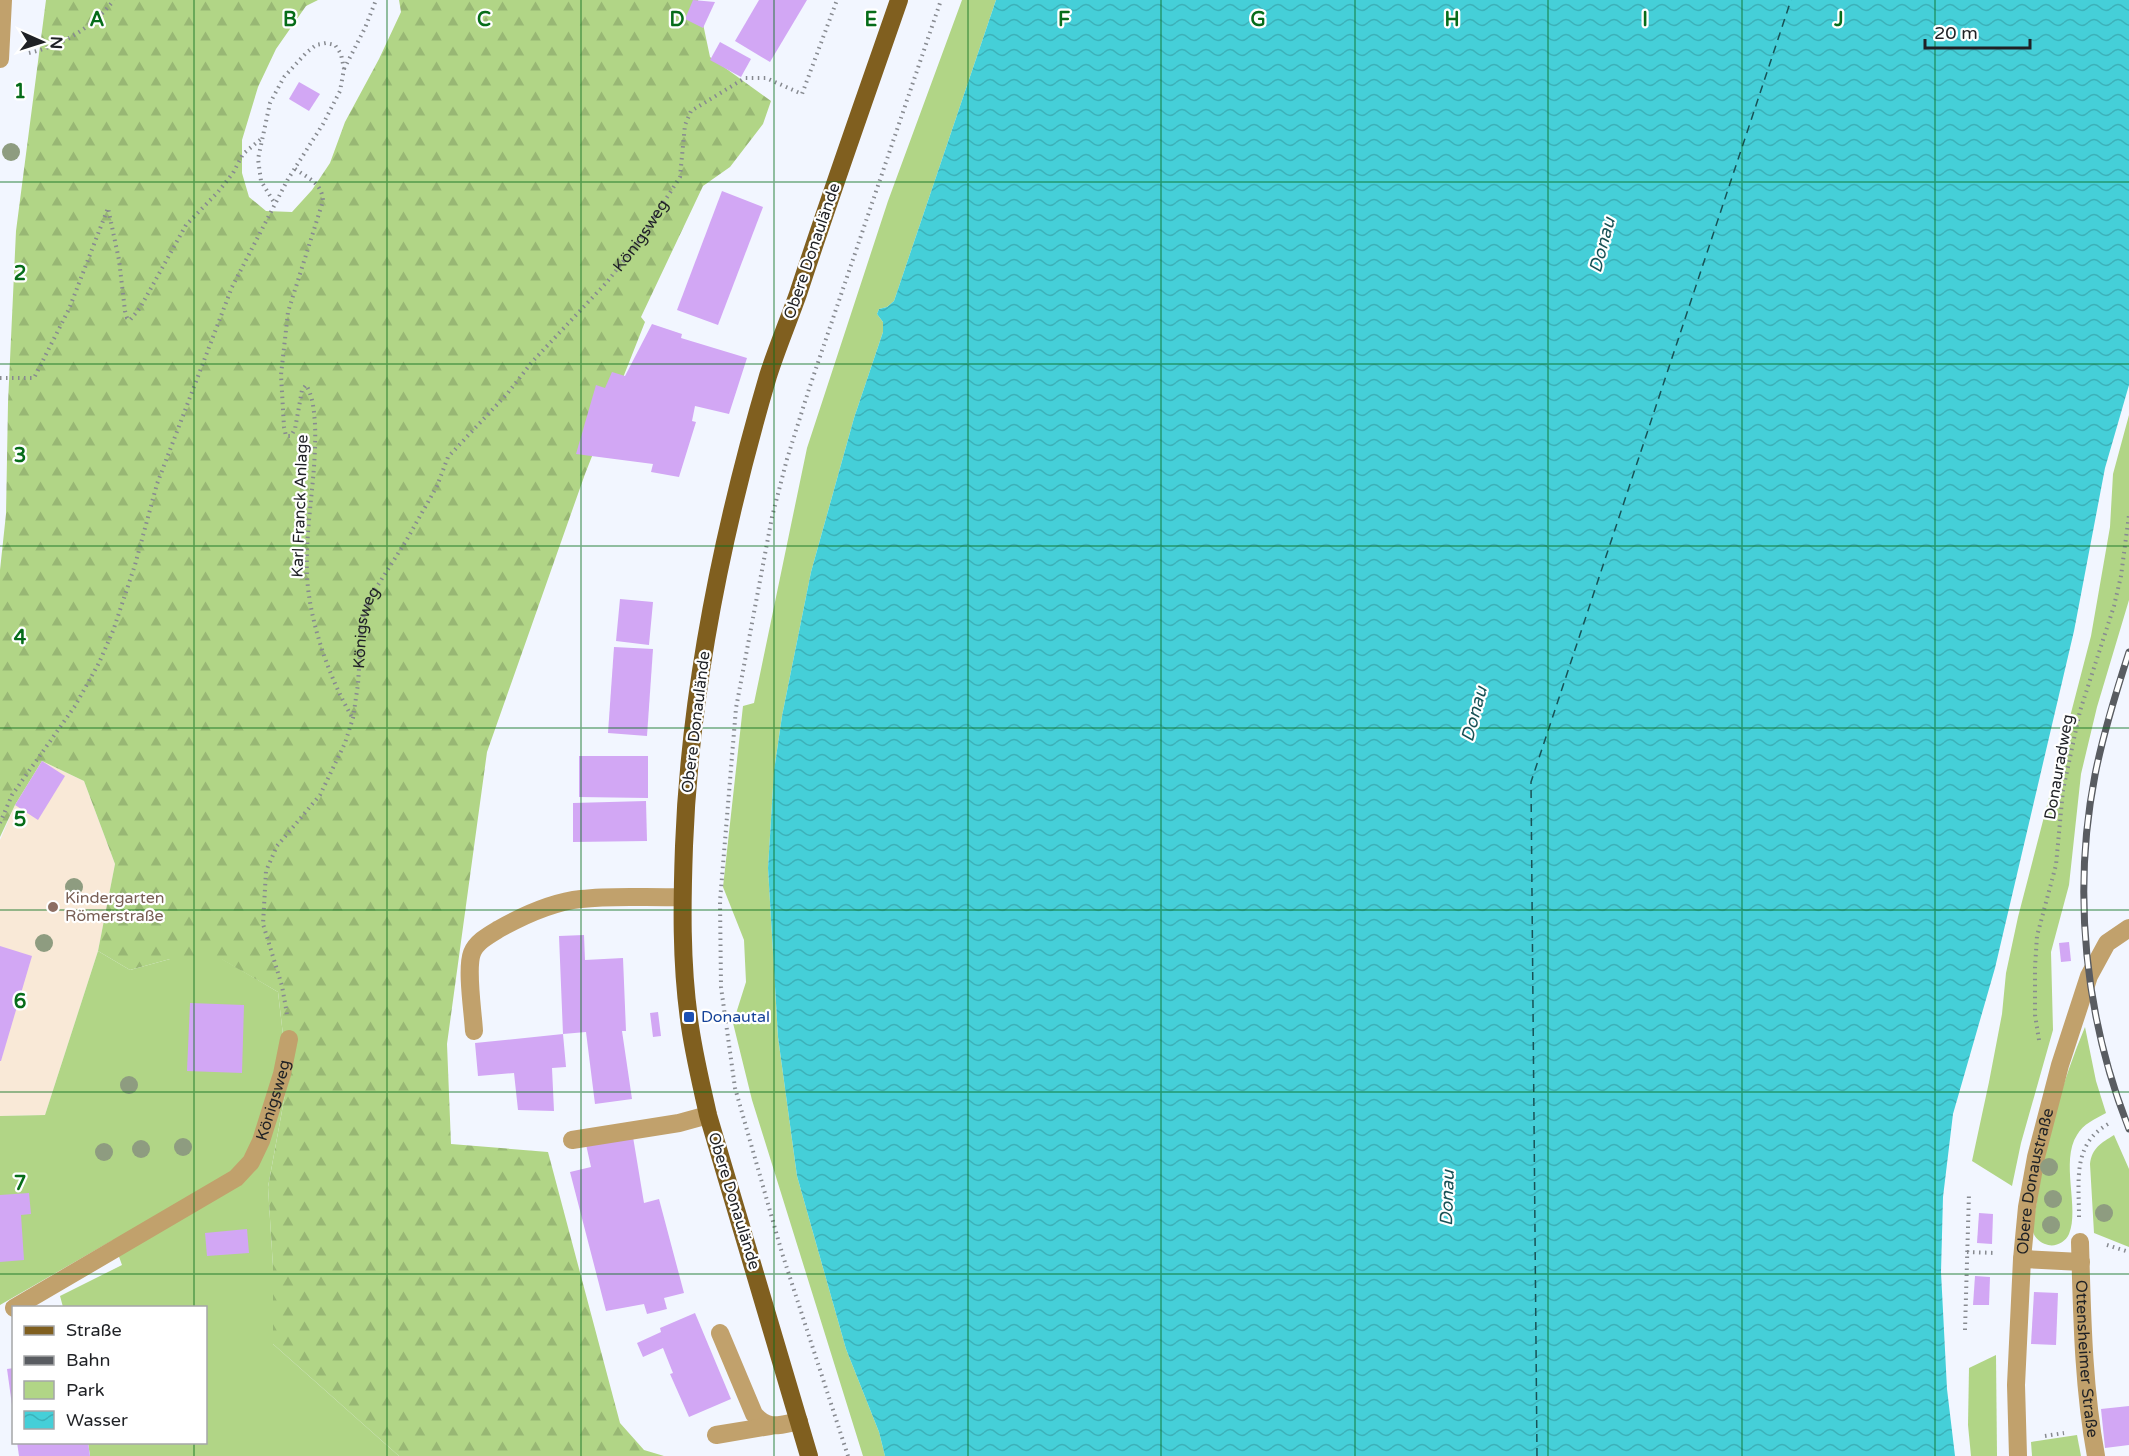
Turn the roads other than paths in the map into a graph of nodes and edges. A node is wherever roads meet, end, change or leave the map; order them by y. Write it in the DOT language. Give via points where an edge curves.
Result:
graph roads {
  1 [pos="3,0"];
  2 [pos="899,0"];
  3 [pos="0,59"];
  4 [pos="682,897"];
  5 [pos="2129,928"];
  6 [pos="474,1031"];
  7 [pos="289,1039"];
  8 [pos="708,1115"];
  9 [pos="572,1140"];
  10 [pos="2080,1242"];
  11 [pos="2014,1256"];
  12 [pos="2081,1262"];
  13 [pos="17,1306"];
  14 [pos="720,1333"];
  15 [pos="799,1421"];
  16 [pos="770,1426"];
  17 [pos="716,1435"];
  18 [pos="809,1456"];
  19 [pos="2018,1456"];
  20 [pos="2096,1456"];
  1 -- 3 [label="street"];
  2 -- 4 [label="main road, Obere Donaulände" via="769,373 728,531 713,598 693,733"];
  4 -- 6 [label="street" via="582,899 533,912 492,933 471,953"];
  4 -- 8 [label="main road, Obere Donaulände" via="688,1017"];
  5 -- 11 [label="street, Obere Donaustraße" via="2107,943 2089,976 2074,1018"];
  7 -- 13 [label="street, Königsweg" via="261,1141 251,1162 236,1178"];
  8 -- 9 [label="street"];
  8 -- 15 [label="main road, Obere Donaulände"];
  10 -- 12 [label="street, Ottensheimer Straße"];
  11 -- 12 [label="street, Ottensheimer Straße"];
  11 -- 19 [label="street, Obere Donaustraße"];
  12 -- 20 [label="street, Ottensheimer Straße" via="2082,1319"];
  14 -- 16 [label="street" via="754,1414"];
  15 -- 16 [label="street"];
  15 -- 18 [label="main road, Obere Donaulände"];
  16 -- 17 [label="street"];
}
